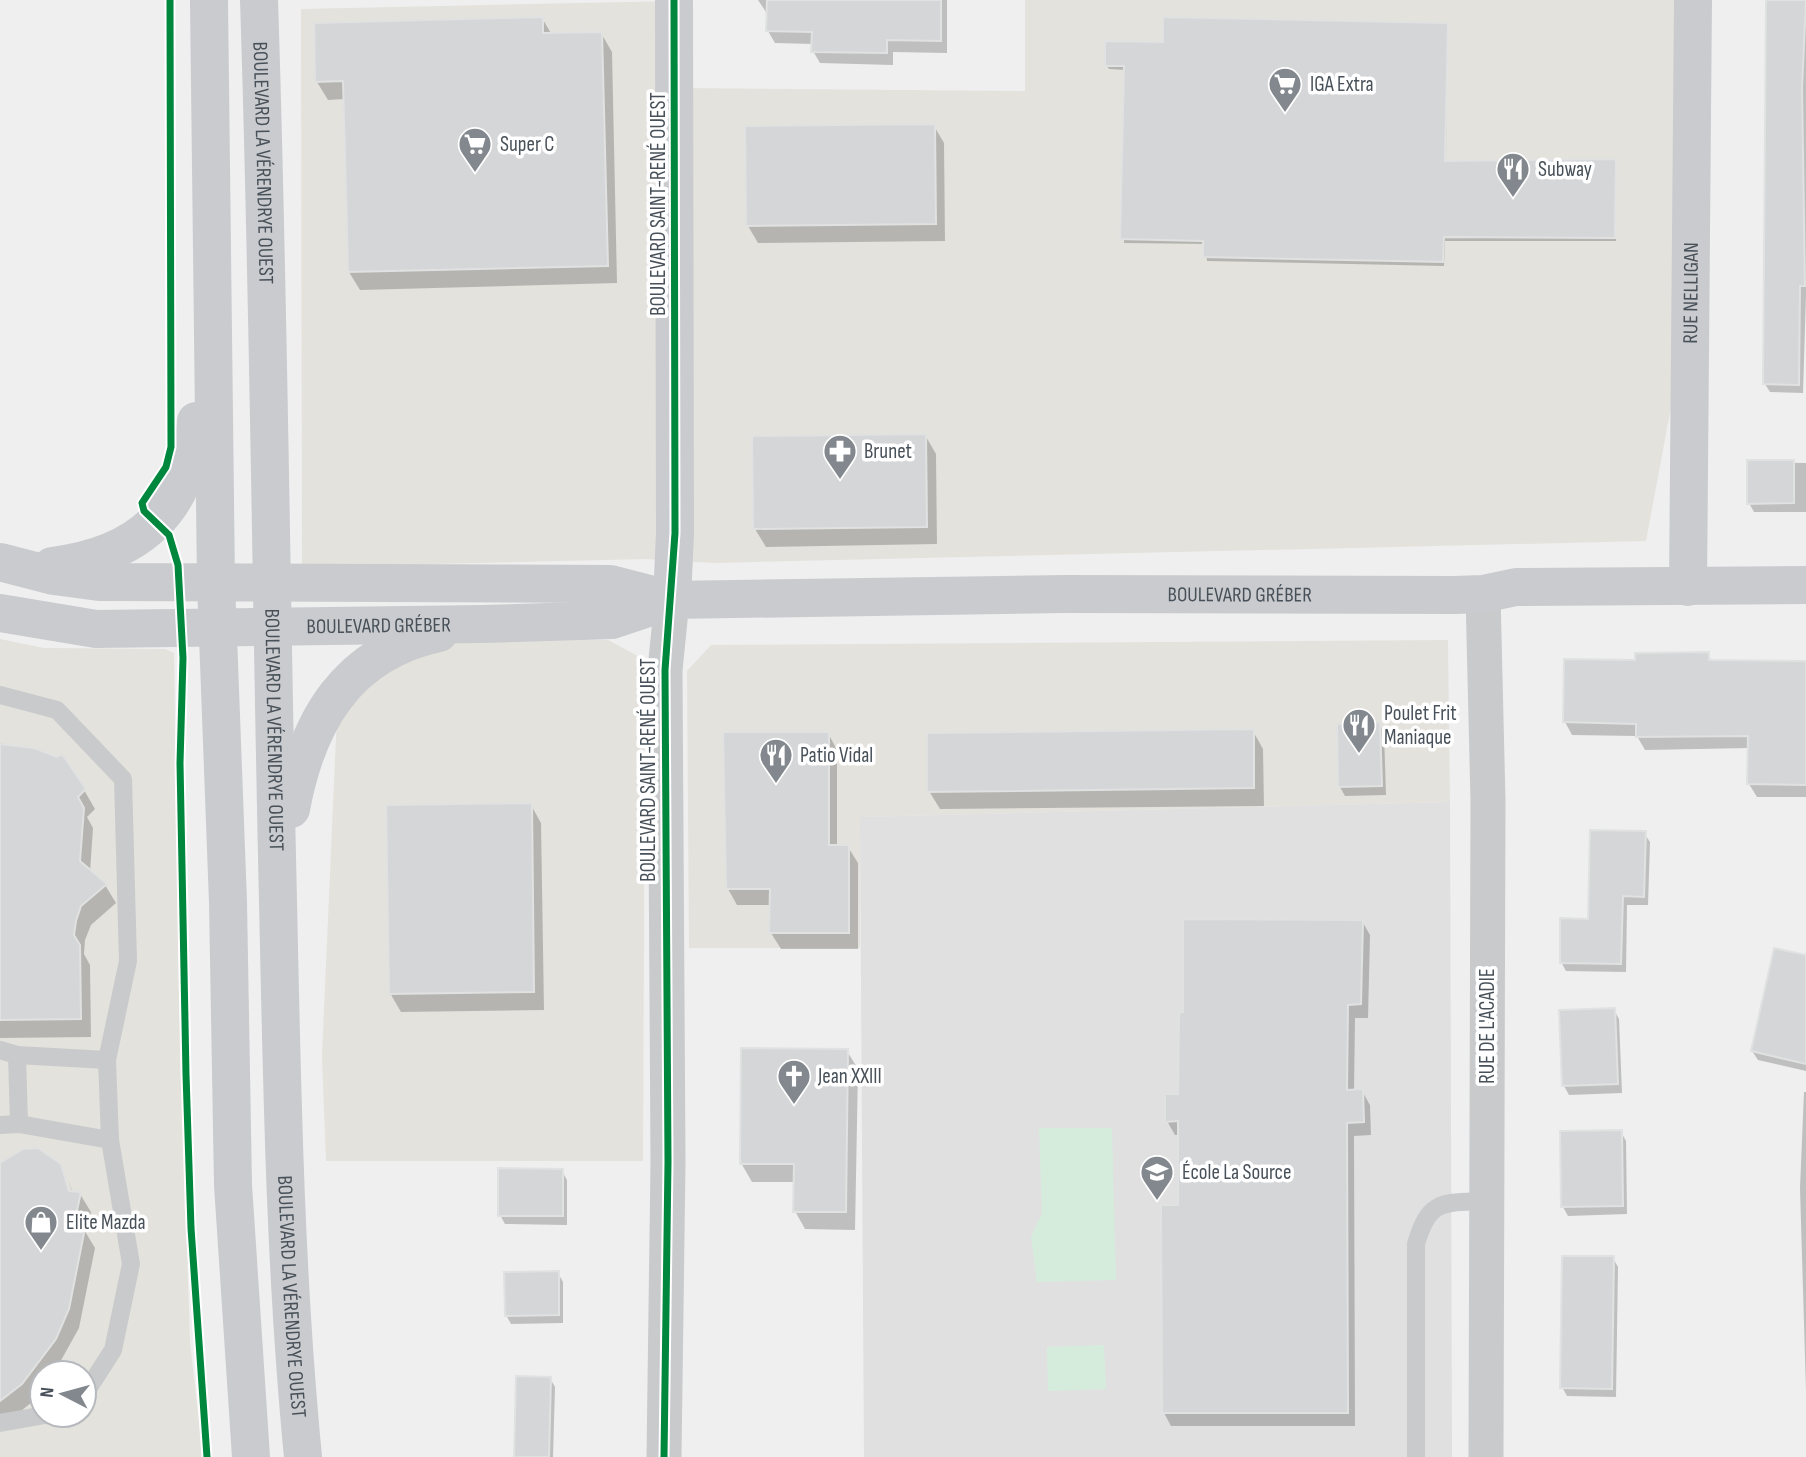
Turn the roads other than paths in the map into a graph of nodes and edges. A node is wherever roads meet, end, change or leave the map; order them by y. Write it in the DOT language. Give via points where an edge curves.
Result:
graph roads {
  1 [pos="209,0"];
  2 [pos="259,0"];
  3 [pos="674,0"];
  4 [pos="1693,0"];
  5 [pos="212,219"];
  6 [pos="13,565"];
  7 [pos="216,583"];
  8 [pos="272,584"];
  9 [pos="1806,584"];
  10 [pos="1688,587"];
  11 [pos="1483,594"];
  12 [pos="672,600"];
  13 [pos="0,612"];
  14 [pos="482,624"];
  15 [pos="272,625"];
  16 [pos="218,626"];
  17 [pos="0,695"];
  18 [pos="278,887"];
  19 [pos="8,1052"];
  20 [pos="107,1060"];
  21 [pos="19,1124"];
  22 [pos="0,1125"];
  23 [pos="110,1140"];
  24 [pos="1487,1201"];
  25 [pos="98,1374"];
  26 [pos="28,1418"];
  27 [pos="0,1423"];
  28 [pos="251,1457"];
  29 [pos="303,1457"];
  30 [pos="664,1457"];
  31 [pos="1416,1457"];
  32 [pos="1486,1457"];
  1 -- 5 [label="main road"];
  2 -- 8 [label="main road, BOULEVARD LA VÉRENDRYE OUEST" via="270,319"];
  3 -- 12 [label="main road, BOULEVARD SAINT-RENÉ OUEST"];
  4 -- 10 [label="main road, RUE NELLIGAN"];
  5 -- 6 [label="main road" via="194,438 184,482 155,522 120,547 85,560"];
  5 -- 7 [label="main road"];
  6 -- 7 [label="main road, BOULEVARD GRÉBER" via="88,581"];
  7 -- 8 [label="main road, BOULEVARD GRÉBER"];
  7 -- 16 [label="main road"];
  8 -- 12 [label="main road, BOULEVARD GRÉBER" via="610,584"];
  8 -- 15 [label="main road, BOULEVARD LA VÉRENDRYE OUEST"];
  9 -- 10 [label="main road, BOULEVARD GRÉBER"];
  10 -- 11 [label="main road, BOULEVARD GRÉBER" via="1516,587"];
  11 -- 12 [label="main road, BOULEVARD GRÉBER"];
  11 -- 24 [label="street, RUE DE L'ACADIE" via="1488,801"];
  12 -- 14 [label="main road, BOULEVARD GRÉBER" via="612,620"];
  12 -- 30 [label="street, BOULEVARD SAINT-RENÉ OUEST" via="665,670 668,1161"];
  13 -- 16 [label="main road, BOULEVARD GRÉBER" via="96,629"];
  14 -- 15 [label="main road, BOULEVARD GRÉBER"];
  14 -- 18 [label="main road" via="400,644 346,682 325,709 299,768"];
  15 -- 16 [label="main road, BOULEVARD GRÉBER"];
  15 -- 18 [label="main road, BOULEVARD LA VÉRENDRYE OUEST"];
  16 -- 28 [label="main road" via="233,1185"];
  17 -- 20 [label="lane" via="57,710 123,779 128,961"];
  18 -- 29 [label="main road, BOULEVARD LA VÉRENDRYE OUEST" via="286,1236"];
  19 -- 20 [label="lane"];
  19 -- 21 [label="lane"];
  20 -- 23 [label="lane"];
  21 -- 22 [label="lane"];
  21 -- 23 [label="lane"];
  23 -- 25 [label="lane" via="131,1264 114,1350"];
  24 -- 31 [label="lane" via="1443,1203 1423,1218 1416,1244"];
  24 -- 32 [label="street, RUE DE L'ACADIE"];
  26 -- 27 [label="lane"];
}
